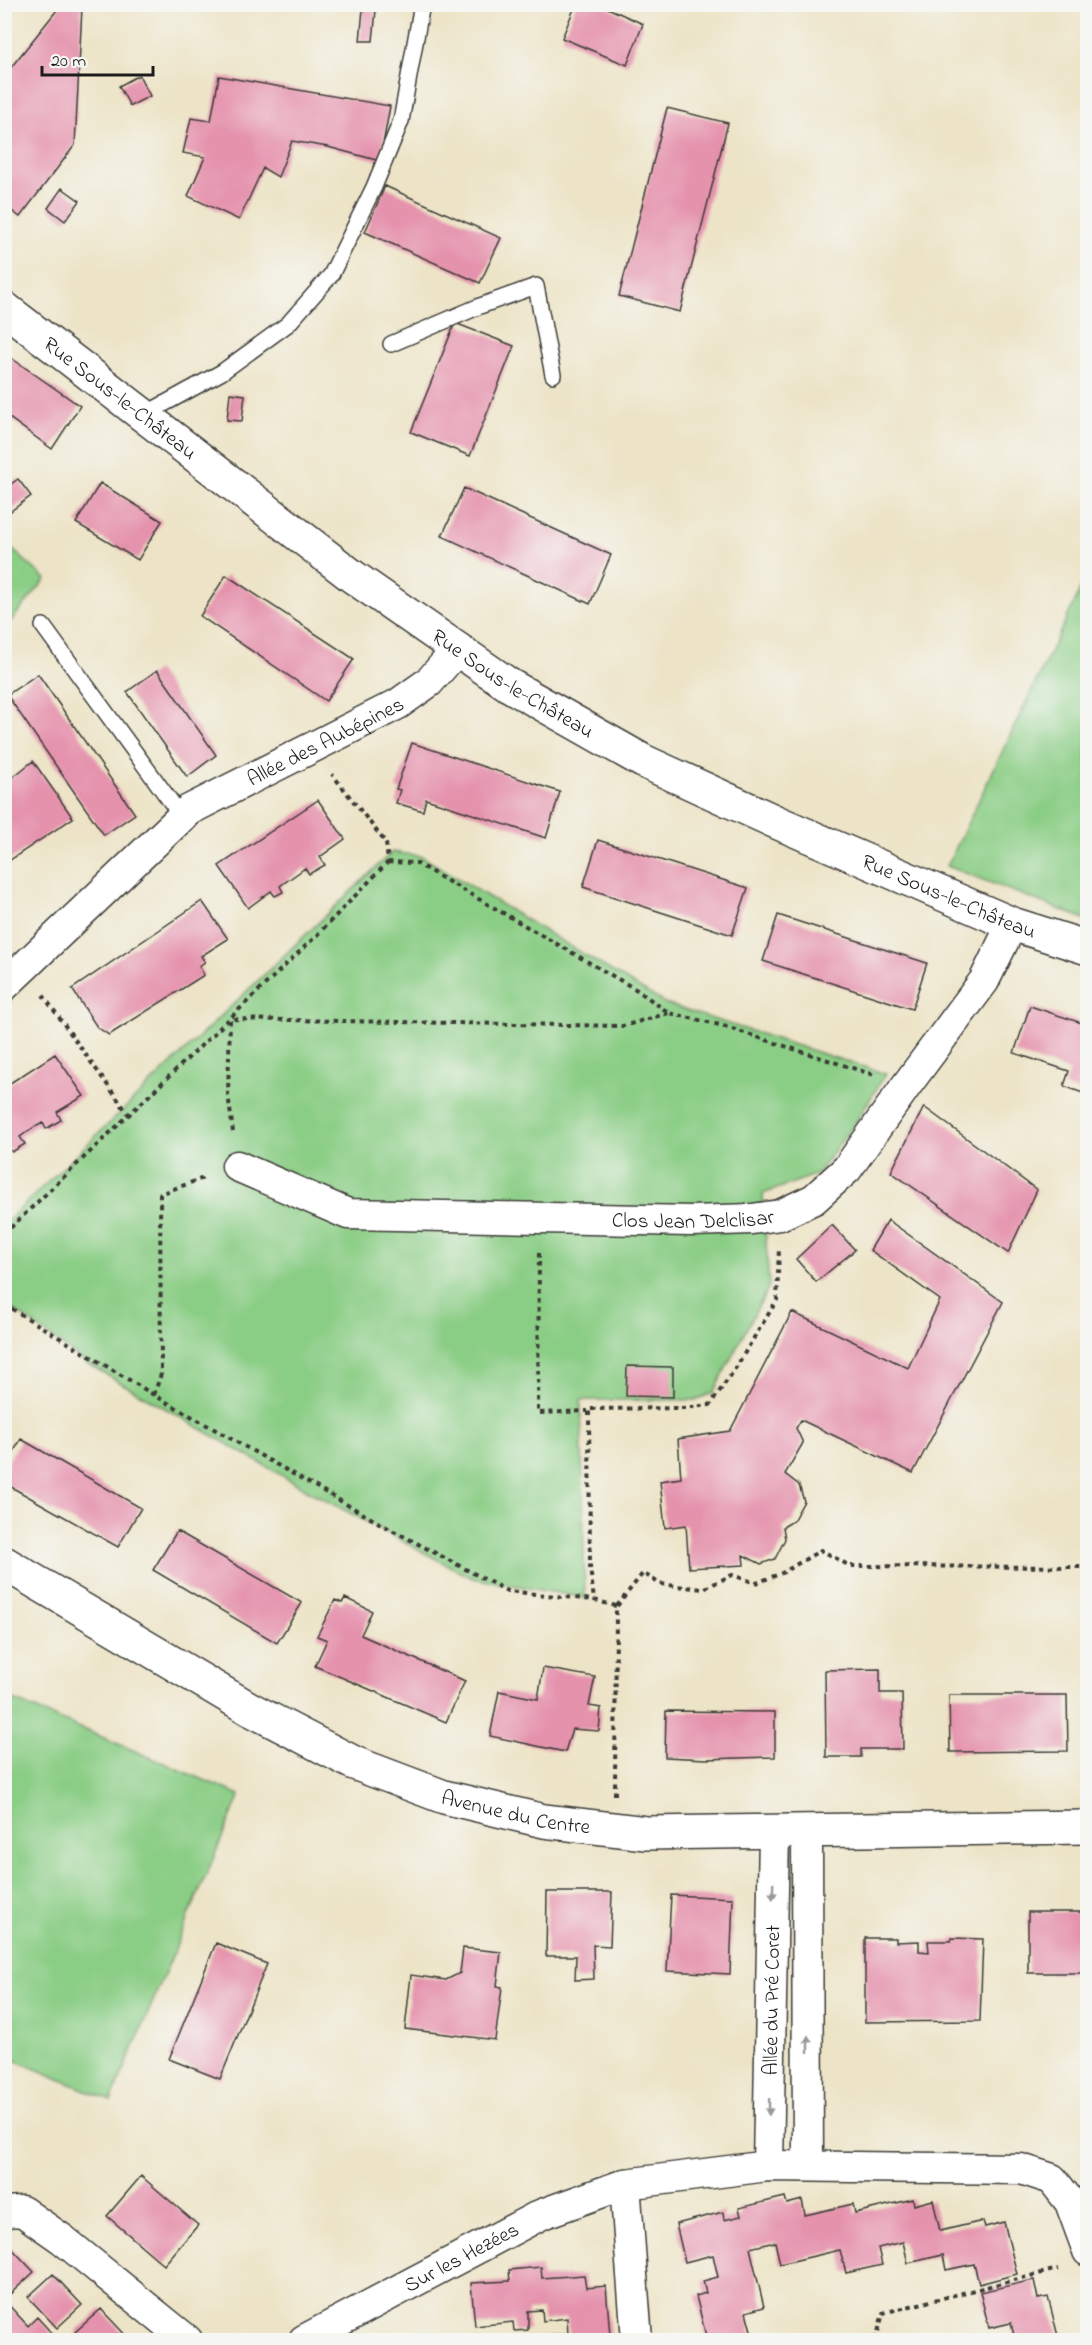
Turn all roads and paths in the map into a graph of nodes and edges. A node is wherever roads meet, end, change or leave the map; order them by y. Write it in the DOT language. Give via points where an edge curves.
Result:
graph roads {
  1 [pos="422,4"];
  2 [pos="4,308"];
  3 [pos="391,344"];
  4 [pos="553,375"];
  5 [pos="142,416"];
  6 [pos="43,626"];
  7 [pos="457,650"];
  8 [pos="312,747"];
  9 [pos="182,817"];
  10 [pos="388,862"];
  11 [pos="1012,924"];
  12 [pos="1088,948"];
  13 [pos="13,977"];
  14 [pos="669,1013"];
  15 [pos="230,1019"];
  16 [pos="906,1086"];
  17 [pos="129,1115"];
  18 [pos="237,1166"];
  19 [pos="780,1215"];
  20 [pos="539,1219"];
  21 [pos="4,1234"];
  22 [pos="4,1304"];
  23 [pos="154,1395"];
  24 [pos="588,1412"];
  25 [pos="4,1563"];
  26 [pos="1088,1567"];
  27 [pos="594,1600"];
  28 [pos="616,1606"];
  29 [pos="1088,1827"];
  30 [pos="615,1829"];
  31 [pos="774,1832"];
  32 [pos="807,1832"];
  33 [pos="808,2165"];
  34 [pos="768,2166"];
  35 [pos="626,2184"];
  36 [pos="4,2212"];
  37 [pos="1076,2259"];
  38 [pos="187,2340"];
  39 [pos="304,2340"];
  40 [pos="638,2340"];
  41 [pos="876,2340"];
  1 -- 5 [label="lane" via="401,121 374,188 331,275 288,324 222,372"];
  2 -- 5 [label="street, Rue Sous-le-Château"];
  3 -- 4 [label="lane" via="536,286"];
  5 -- 7 [label="street, Rue Sous-le-Château" via="352,576"];
  6 -- 9 [label="lane"];
  7 -- 8 [label="street, Allée des Aubépines" via="422,688"];
  7 -- 11 [label="street, Rue Sous-le-Château" via="509,686 643,761"];
  8 -- 9 [label="street, Allée des Aubépines"];
  8 -- 10 [label="path" via="386,843"];
  9 -- 13 [label="street, Allée des Aubépines"];
  10 -- 14 [label="path" via="416,863 637,990"];
  10 -- 15 [label="path"];
  11 -- 12 [label="street, Rue Sous-le-Château"];
  11 -- 16 [label="street, Clos Jean Delclisar" via="984,981"];
  13 -- 17 [label="path" via="48,1001"];
  14 -- 15 [label="path" via="624,1026"];
  14 -- 16 [label="path" via="720,1024"];
  15 -- 17 [label="path"];
  15 -- 18 [label="path" via="228,1093"];
  16 -- 19 [label="street, Clos Jean Delclisar" via="847,1169 814,1199"];
  17 -- 21 [label="path"];
  18 -- 20 [label="street, Clos Jean Delclisar" via="348,1214"];
  18 -- 23 [label="path" via="160,1194 160,1374"];
  19 -- 20 [label="street, Clos Jean Delclisar" via="691,1221"];
  19 -- 24 [label="path" via="777,1299 710,1405 589,1408"];
  20 -- 24 [label="path" via="538,1413"];
  22 -- 23 [label="path"];
  23 -- 27 [label="path" via="507,1591"];
  24 -- 27 [label="path"];
  25 -- 30 [label="street, Avenue du Centre" via="250,1709 354,1763 444,1797 544,1821"];
  26 -- 28 [label="path" via="850,1566 821,1550 756,1583 732,1575 702,1590 660,1584 643,1573"];
  27 -- 28 [label="path"];
  28 -- 30 [label="path"];
  29 -- 32 [label="street, Avenue du Centre"];
  30 -- 31 [label="street, Avenue du Centre" via="646,1833"];
  31 -- 32 [label="street, Avenue du Centre"];
  31 -- 34 [label="street, Allée du Pré Coret, one-way"];
  33 -- 32 [label="street, Allée du Pré Coret, one-way"];
  33 -- 34 [label="street"];
  33 -- 37 [label="street" via="1021,2169 1052,2179 1070,2202"];
  34 -- 35 [label="street"];
  35 -- 39 [label="street, Sur les Hezées" via="542,2214"];
  35 -- 40 [label="street"];
  36 -- 38 [label="street" via="22,2211 30,2216"];
  37 -- 41 [label="path" via="883,2313"];
}
